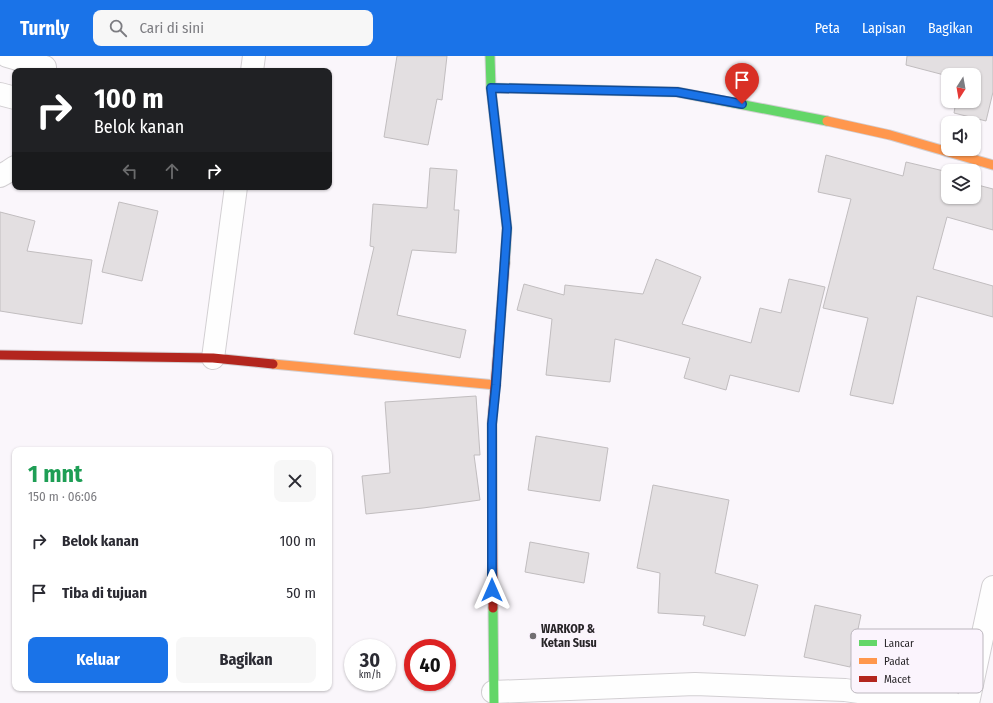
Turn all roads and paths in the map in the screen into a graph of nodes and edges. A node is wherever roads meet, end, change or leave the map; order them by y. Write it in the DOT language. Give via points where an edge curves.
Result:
graph roads {
  1 [pos="7,56"];
  2 [pos="254,56"];
  3 [pos="490,56"];
  4 [pos="46,65"];
  5 [pos="252,68"];
  6 [pos="491,88"];
  7 [pos="0,94"];
  8 [pos="12,97"];
  9 [pos="993,165"];
  10 [pos="12,170"];
  11 [pos="0,176"];
  12 [pos="236,190"];
  13 [pos="0,355"];
  14 [pos="213,358"];
  15 [pos="496,385"];
  16 [pos="993,587"];
  17 [pos="983,633"];
  18 [pos="851,691"];
  19 [pos="865,693"];
  20 [pos="970,693"];
  21 [pos="494,698"];
  22 [pos="952,703"];
  23 [pos="968,703"];
  1 -- 4 [label="street"];
  2 -- 5 [label="street"];
  3 -- 6 [label="street"];
  6 -- 9 [label="street" via="677,92 890,135"];
  6 -- 15 [label="street" via="507,228"];
  7 -- 8 [label="street"];
  10 -- 11 [label="street"];
  12 -- 14 [label="street"];
  13 -- 14 [label="street"];
  14 -- 15 [label="street"];
  15 -- 21 [label="street" via="492,424"];
  16 -- 17 [label="street"];
  18 -- 21 [label="street" via="695,684"];
  19 -- 22 [label="street"];
  20 -- 23 [label="street"];
}
